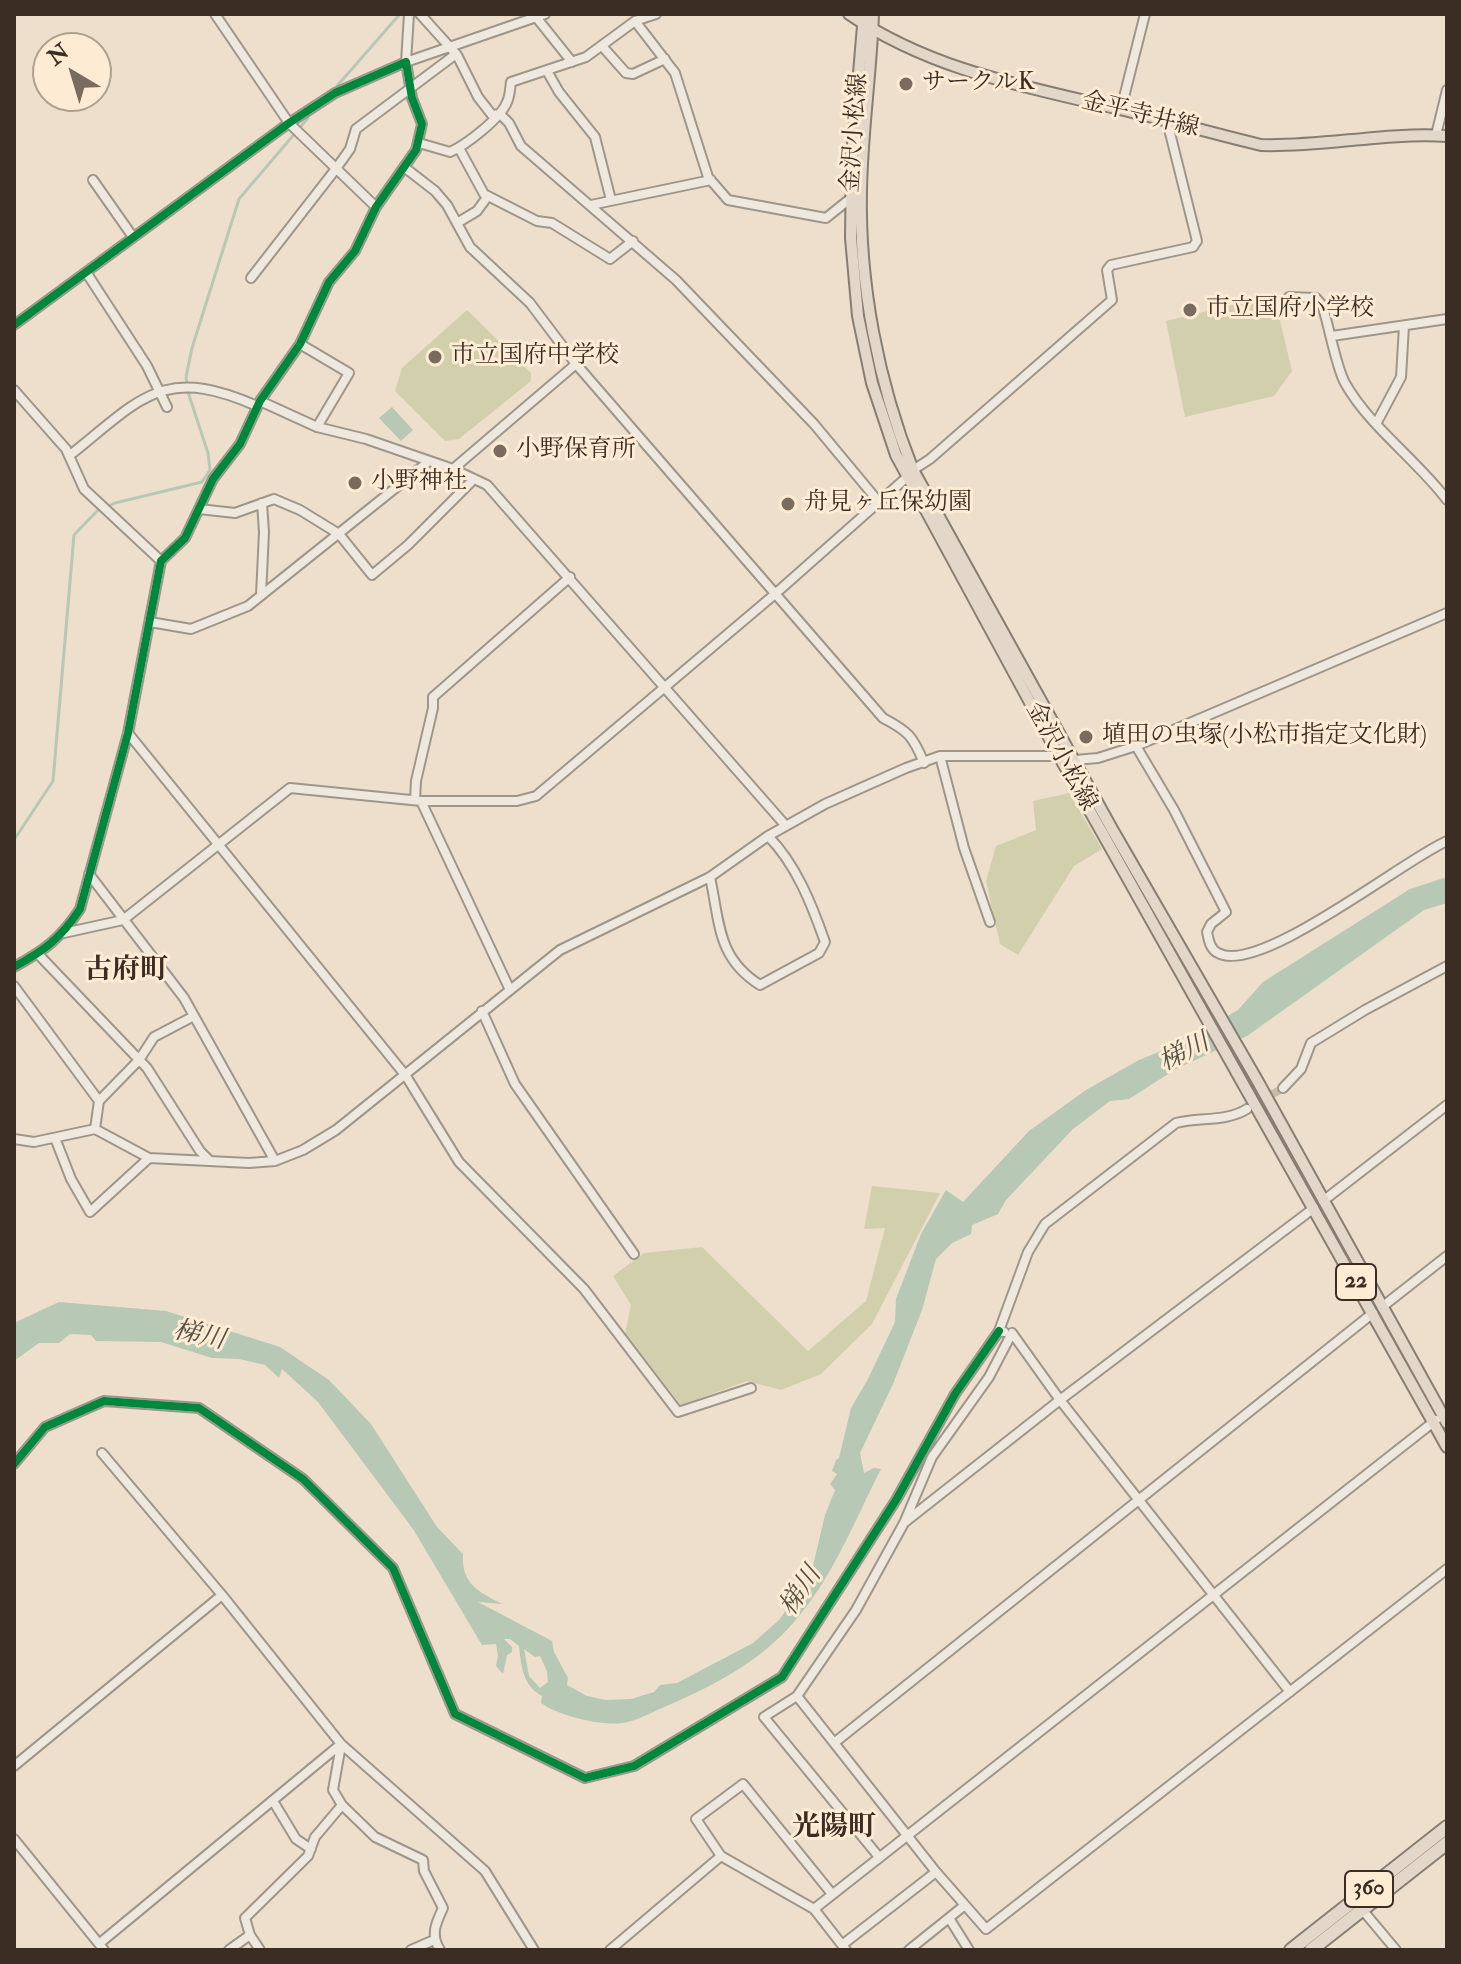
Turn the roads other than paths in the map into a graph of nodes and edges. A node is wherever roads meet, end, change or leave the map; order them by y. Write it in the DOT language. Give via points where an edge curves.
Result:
graph roads {
  1 [pos="215,14"];
  2 [pos="409,14"];
  3 [pos="420,14"];
  4 [pos="656,14"];
  5 [pos="849,14"];
  6 [pos="873,14"];
  7 [pos="1145,14"];
  8 [pos="540,16"];
  9 [pos="635,21"];
  10 [pos="867,23"];
  11 [pos="602,46"];
  12 [pos="453,50"];
  13 [pos="665,59"];
  14 [pos="406,62"];
  15 [pos="572,62"];
  16 [pos="547,71"];
  17 [pos="410,87"];
  18 [pos="1447,90"];
  19 [pos="1121,109"];
  20 [pos="500,114"];
  21 [pos="1167,121"];
  22 [pos="294,129"];
  23 [pos="1441,136"];
  24 [pos="419,143"];
  25 [pos="459,148"];
  26 [pos="404,167"];
  27 [pos="335,170"];
  28 [pos="93,180"];
  29 [pos="711,180"];
  30 [pos="488,196"];
  31 [pos="851,198"];
  32 [pos="611,200"];
  33 [pos="591,205"];
  34 [pos="376,207"];
  35 [pos="457,223"];
  36 [pos="133,237"];
  37 [pos="633,241"];
  38 [pos="86,272"];
  39 [pos="251,278"];
  40 [pos="1289,297"];
  41 [pos="1447,319"];
  42 [pos="14,325"];
  43 [pos="1404,326"];
  44 [pos="1332,336"];
  45 [pos="300,344"];
  46 [pos="576,364"];
  47 [pos="14,390"];
  48 [pos="161,391"];
  49 [pos="258,404"];
  50 [pos="167,407"];
  51 [pos="1376,424"];
  52 [pos="317,427"];
  53 [pos="69,456"];
  54 [pos="428,462"];
  55 [pos="453,469"];
  56 [pos="910,474"];
  57 [pos="474,479"];
  58 [pos="1447,500"];
  59 [pos="878,501"];
  60 [pos="262,503"];
  61 [pos="199,509"];
  62 [pos="339,534"];
  63 [pos="161,561"];
  64 [pos="570,577"];
  65 [pos="775,594"];
  66 [pos="261,595"];
  67 [pos="1447,613"];
  68 [pos="150,622"];
  69 [pos="664,686"];
  70 [pos="128,733"];
  71 [pos="1136,746"];
  72 [pos="940,756"];
  73 [pos="1059,756"];
  74 [pos="1075,760"];
  75 [pos="924,763"];
  76 [pos="418,801"];
  77 [pos="786,826"];
  78 [pos="768,836"];
  79 [pos="1447,841"];
  80 [pos="218,845"];
  81 [pos="89,874"];
  82 [pos="710,877"];
  83 [pos="123,920"];
  84 [pos="990,922"];
  85 [pos="64,933"];
  86 [pos="38,954"];
  87 [pos="1447,966"];
  88 [pos="14,967"];
  89 [pos="14,986"];
  90 [pos="510,990"];
  91 [pos="482,1011"];
  92 [pos="194,1016"];
  93 [pos="139,1060"];
  94 [pos="406,1076"];
  95 [pos="1283,1088"];
  96 [pos="99,1101"];
  97 [pos="1447,1105"];
  98 [pos="1247,1109"];
  99 [pos="95,1129"];
  100 [pos="55,1138"];
  101 [pos="14,1139"];
  102 [pos="149,1158"];
  103 [pos="210,1161"];
  104 [pos="275,1161"];
  105 [pos="1319,1204"];
  106 [pos="634,1254"];
  107 [pos="1447,1256"];
  108 [pos="1378,1310"];
  109 [pos="999,1331"];
  110 [pos="1012,1333"];
  111 [pos="751,1388"];
  112 [pos="1060,1400"];
  113 [pos="1443,1418"];
  114 [pos="1447,1447"];
  115 [pos="102,1453"];
  116 [pos="14,1464"];
  117 [pos="1139,1498"];
  118 [pos="904,1523"];
  119 [pos="1447,1569"];
  120 [pos="222,1595"];
  121 [pos="1213,1595"];
  122 [pos="1290,1692"];
  123 [pos="797,1696"];
  124 [pos="834,1743"];
  125 [pos="341,1744"];
  126 [pos="14,1766"];
  127 [pos="273,1801"];
  128 [pos="342,1805"];
  129 [pos="1447,1827"];
  130 [pos="908,1835"];
  131 [pos="14,1839"];
  132 [pos="1447,1843"];
  133 [pos="311,1849"];
  134 [pos="721,1856"];
  135 [pos="879,1857"];
  136 [pos="936,1872"];
  137 [pos="832,1894"];
  138 [pos="965,1905"];
  139 [pos="1358,1905"];
  140 [pos="814,1909"];
  141 [pos="949,1918"];
  142 [pos="250,1935"];
  143 [pos="434,1940"];
  144 [pos="102,1947"];
  145 [pos="844,1948"];
  146 [pos="229,1950"];
  147 [pos="260,1950"];
  148 [pos="411,1950"];
  149 [pos="440,1950"];
  150 [pos="534,1950"];
  151 [pos="610,1950"];
  152 [pos="909,1950"];
  153 [pos="969,1950"];
  154 [pos="1291,1950"];
  155 [pos="1311,1950"];
  156 [pos="1396,1950"];
  1 -- 22 [label="street"];
  2 -- 14 [label="street"];
  3 -- 12 [label="street"];
  4 -- 9 [label="street"];
  5 -- 10 [label="main road, 金平寺井線"];
  6 -- 10 [label="main road, 金沢小松線 / 22"];
  7 -- 19 [label="street"];
  8 -- 12 [label="street"];
  8 -- 15 [label="street"];
  9 -- 11 [label="street"];
  9 -- 13 [label="street"];
  10 -- 19 [label="main road, 金平寺井線" via="926,57"];
  10 -- 31 [label="main road, 金沢小松線 / 22"];
  10 -- 56 [label="main road, 金沢小松線 / 22" via="862,235 873,330"];
  11 -- 13 [label="street" via="626,73"];
  11 -- 15 [label="street"];
  12 -- 14 [label="street"];
  12 -- 17 [label="street"];
  12 -- 20 [label="street" via="478,97 492,115"];
  13 -- 29 [label="street" via="675,73"];
  14 -- 17 [label="street"];
  14 -- 22 [label="street" via="335,93"];
  15 -- 16 [label="street"];
  16 -- 20 [label="street" via="511,82"];
  16 -- 32 [label="street" via="595,137"];
  17 -- 24 [label="street" via="422,124"];
  17 -- 27 [label="street" via="356,129"];
  18 -- 23 [label="street"];
  19 -- 21 [label="main road, 金平寺井線"];
  20 -- 25 [label="street"];
  20 -- 33 [label="street" via="521,146"];
  21 -- 23 [label="main road, 金平寺井線" via="1261,145"];
  21 -- 56 [label="street" via="1197,241 1193,247 1111,265 1107,270 1112,300"];
  22 -- 27 [label="street"];
  22 -- 36 [label="street"];
  24 -- 25 [label="street" via="450,152"];
  24 -- 26 [label="street"];
  25 -- 30 [label="street"];
  26 -- 34 [label="street"];
  26 -- 35 [label="street" via="435,191"];
  27 -- 34 [label="street"];
  27 -- 39 [label="street"];
  28 -- 36 [label="street"];
  29 -- 31 [label="street" via="728,200 826,218"];
  29 -- 32 [label="street"];
  30 -- 35 [label="street" via="477,211"];
  30 -- 37 [label="street" via="552,223 610,259"];
  31 -- 56 [label="main road, 金沢小松線 / 22" via="858,316 887,432"];
  32 -- 33 [label="street"];
  33 -- 37 [label="street"];
  34 -- 45 [label="street" via="355,251 329,282"];
  35 -- 46 [label="street" via="470,247 530,303"];
  36 -- 38 [label="street"];
  37 -- 59 [label="street" via="814,424"];
  38 -- 42 [label="street"];
  38 -- 48 [label="street"];
  40 -- 44 [label="street" via="1316,298"];
  41 -- 43 [label="street"];
  43 -- 44 [label="street"];
  43 -- 51 [label="street" via="1401,377"];
  44 -- 51 [label="street" via="1344,381"];
  45 -- 49 [label="street"];
  45 -- 52 [label="street" via="349,373"];
  46 -- 55 [label="street"];
  46 -- 65 [label="street"];
  47 -- 53 [label="street"];
  48 -- 49 [label="street" via="187,386"];
  48 -- 50 [label="street"];
  48 -- 53 [label="street" via="142,398"];
  49 -- 52 [label="street"];
  49 -- 61 [label="street"];
  51 -- 58 [label="street"];
  52 -- 54 [label="street"];
  53 -- 63 [label="street" via="84,489"];
  54 -- 55 [label="street"];
  54 -- 62 [label="street"];
  55 -- 57 [label="street"];
  56 -- 59 [label="street"];
  56 -- 73 [label="main road, 金沢小松線 / 22"];
  56 -- 74 [label="main road, 金沢小松線 / 22"];
  57 -- 62 [label="street" via="372,575"];
  57 -- 64 [label="street" via="487,485"];
  59 -- 65 [label="street"];
  60 -- 61 [label="street" via="235,513"];
  60 -- 62 [label="street" via="274,499"];
  60 -- 66 [label="street"];
  61 -- 63 [label="street" via="185,538"];
  62 -- 66 [label="street"];
  63 -- 68 [label="street"];
  64 -- 69 [label="street"];
  64 -- 76 [label="street" via="433,697 416,781"];
  65 -- 69 [label="street"];
  65 -- 75 [label="street" via="883,718 915,740"];
  66 -- 68 [label="street" via="228,616 191,629"];
  67 -- 71 [label="street"];
  68 -- 70 [label="street"];
  69 -- 76 [label="street" via="536,796 517,801"];
  69 -- 77 [label="street"];
  70 -- 80 [label="street"];
  70 -- 81 [label="street"];
  71 -- 74 [label="street"];
  71 -- 79 [label="street" via="1226,912 1207,932 1210,947 1220,955 1260,950 1287,938"];
  72 -- 73 [label="street"];
  72 -- 75 [label="street"];
  72 -- 84 [label="street"];
  73 -- 105 [label="main road, 金沢小松線 / 22" via="1263,1117"];
  74 -- 105 [label="main road, 金沢小松線 / 22" via="1257,1080"];
  75 -- 77 [label="street"];
  76 -- 80 [label="street" via="290,788"];
  76 -- 90 [label="street"];
  77 -- 78 [label="street"];
  78 -- 82 [label="street"];
  78 -- 82 [label="street" via="785,853 819,927 825,942 819,953 760,985 742,974 728,955"];
  80 -- 83 [label="street"];
  80 -- 94 [label="street"];
  81 -- 83 [label="street"];
  81 -- 85 [label="street" via="80,909"];
  82 -- 90 [label="street" via="560,950"];
  83 -- 85 [label="street"];
  83 -- 92 [label="street"];
  85 -- 86 [label="street"];
  86 -- 88 [label="street"];
  86 -- 93 [label="street"];
  87 -- 95 [label="street" via="1311,1043 1301,1069"];
  89 -- 96 [label="street"];
  90 -- 91 [label="street"];
  91 -- 94 [label="street"];
  91 -- 106 [label="street" via="515,1084"];
  92 -- 93 [label="street" via="154,1037"];
  92 -- 104 [label="street"];
  93 -- 96 [label="street"];
  93 -- 103 [label="street"];
  94 -- 104 [label="street" via="336,1130"];
  94 -- 111 [label="street" via="459,1162 584,1289 678,1412"];
  96 -- 99 [label="street"];
  97 -- 105 [label="street"];
  98 -- 109 [label="street" via="1233,1118 1176,1123 1045,1224 1028,1252"];
  99 -- 100 [label="street"];
  99 -- 102 [label="street"];
  100 -- 101 [label="street"];
  100 -- 102 [label="street" via="90,1212"];
  102 -- 103 [label="street"];
  103 -- 104 [label="street"];
  105 -- 108 [label="main road, 金沢小松線 / 22"];
  105 -- 112 [label="street"];
  107 -- 108 [label="street"];
  108 -- 113 [label="main road, 金沢小松線 / 22"];
  108 -- 117 [label="street"];
  109 -- 110 [label="street"];
  109 -- 116 [label="street" via="782,1677 634,1766 585,1778 455,1714 393,1568 303,1479 199,1408 104,1401 45,1427"];
  110 -- 112 [label="street"];
  110 -- 118 [label="street" via="989,1377 932,1457"];
  112 -- 117 [label="street"];
  112 -- 118 [label="street"];
  113 -- 114 [label="main road, 金沢小松線 / 22"];
  113 -- 121 [label="street"];
  115 -- 120 [label="street"];
  117 -- 121 [label="street"];
  117 -- 124 [label="street"];
  118 -- 123 [label="street" via="856,1610"];
  119 -- 122 [label="street"];
  120 -- 125 [label="street"];
  120 -- 126 [label="street"];
  121 -- 122 [label="street"];
  121 -- 130 [label="street"];
  122 -- 138 [label="street" via="986,1929"];
  123 -- 124 [label="street"];
  123 -- 135 [label="street" via="764,1717"];
  124 -- 130 [label="street"];
  125 -- 127 [label="street"];
  125 -- 128 [label="street" via="333,1790"];
  125 -- 150 [label="street" via="485,1871"];
  127 -- 133 [label="street" via="296,1839"];
  127 -- 144 [label="street"];
  128 -- 133 [label="street"];
  128 -- 143 [label="street" via="375,1837 423,1860 443,1908"];
  129 -- 139 [label="highway, 360"];
  130 -- 135 [label="street"];
  130 -- 136 [label="street"];
  131 -- 144 [label="street"];
  132 -- 139 [label="highway, 360"];
  133 -- 142 [label="street" via="245,1918"];
  134 -- 137 [label="street" via="696,1819 743,1784"];
  134 -- 140 [label="street"];
  134 -- 151 [label="street"];
  135 -- 137 [label="street"];
  136 -- 138 [label="street"];
  136 -- 145 [label="street"];
  137 -- 140 [label="street"];
  138 -- 141 [label="street"];
  139 -- 154 [label="highway, 360"];
  139 -- 155 [label="highway, 360"];
  139 -- 156 [label="street"];
  140 -- 145 [label="street"];
  141 -- 152 [label="street"];
  141 -- 153 [label="street"];
  142 -- 146 [label="street"];
  142 -- 147 [label="street"];
  143 -- 148 [label="street"];
  143 -- 149 [label="street"];
}
